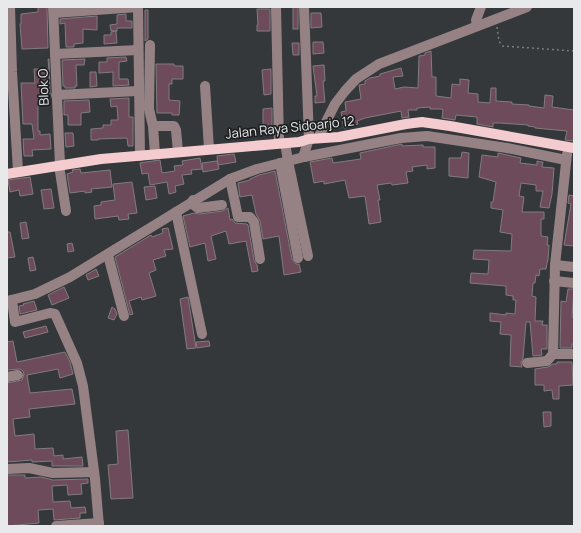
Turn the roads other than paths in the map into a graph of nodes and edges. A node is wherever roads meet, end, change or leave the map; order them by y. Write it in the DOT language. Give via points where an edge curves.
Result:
graph roads {
  1 [pos="10,7"];
  2 [pos="138,7"];
  3 [pos="276,7"];
  4 [pos="304,7"];
  5 [pos="481,7"];
  6 [pos="526,7"];
  7 [pos="54,10"];
  8 [pos="477,26"];
  9 [pos="150,45"];
  10 [pos="138,50"];
  11 [pos="55,54"];
  12 [pos="205,86"];
  13 [pos="138,91"];
  14 [pos="56,95"];
  15 [pos="153,126"];
  16 [pos="340,144"];
  17 [pos="309,146"];
  18 [pos="210,149"];
  19 [pos="178,151"];
  20 [pos="568,152"];
  21 [pos="284,153"];
  22 [pos="155,154"];
  23 [pos="140,156"];
  24 [pos="59,165"];
  25 [pos="18,171"];
  26 [pos="7,174"];
  27 [pos="230,179"];
  28 [pos="193,200"];
  29 [pos="222,205"];
  30 [pos="66,211"];
  31 [pos="176,212"];
  32 [pos="108,255"];
  33 [pos="303,257"];
  34 [pos="260,259"];
  35 [pos="554,264"];
  36 [pos="574,267"];
  37 [pos="554,281"];
  38 [pos="574,283"];
  39 [pos="10,301"];
  40 [pos="124,316"];
  41 [pos="11,323"];
  42 [pos="202,334"];
  43 [pos="553,354"];
  44 [pos="574,354"];
  45 [pos="527,363"];
  46 [pos="18,375"];
  47 [pos="7,377"];
  48 [pos="7,469"];
  49 [pos="94,472"];
  50 [pos="99,524"];
  51 [pos="56,526"];
  1 -- 25 [label="street"];
  2 -- 7 [label="street"];
  2 -- 10 [label="street"];
  3 -- 21 [label="street"];
  4 -- 17 [label="street"];
  5 -- 8 [label="street" via="476,20"];
  6 -- 8 [label="street"];
  7 -- 11 [label="street, Blok O"];
  8 -- 17 [label="street" via="386,61 356,79 335,104"];
  9 -- 15 [label="street" via="150,109"];
  10 -- 11 [label="street"];
  10 -- 13 [label="street"];
  11 -- 14 [label="street, Blok O"];
  12 -- 18 [label="street"];
  13 -- 14 [label="street"];
  13 -- 23 [label="street"];
  14 -- 24 [label="street, Blok O"];
  15 -- 19 [label="street" via="174,126"];
  15 -- 22 [label="street"];
  16 -- 17 [label="main road, Jalan Raya Sidoarjo 12"];
  16 -- 17 [label="street"];
  16 -- 20 [label="main road, Jalan Raya Sidoarjo 12" via="406,124 422,122"];
  17 -- 21 [label="street"];
  17 -- 21 [label="main road, Jalan Raya Sidoarjo 12" via="299,142"];
  18 -- 19 [label="main road, Jalan Raya Sidoarjo 12"];
  18 -- 21 [label="main road, Jalan Raya Sidoarjo 12"];
  19 -- 22 [label="main road, Jalan Raya Sidoarjo 12"];
  20 -- 35 [label="street"];
  21 -- 27 [label="street" via="257,169"];
  21 -- 33 [label="street"];
  22 -- 23 [label="main road, Jalan Raya Sidoarjo 12"];
  23 -- 24 [label="main road, Jalan Raya Sidoarjo 12"];
  24 -- 25 [label="main road, Jalan Raya Sidoarjo 12"];
  24 -- 30 [label="street, Blok O"];
  25 -- 26 [label="main road, Jalan Raya Sidoarjo 12"];
  27 -- 28 [label="street"];
  27 -- 34 [label="street" via="238,216 250,217 254,222"];
  28 -- 29 [label="street" via="196,208"];
  28 -- 31 [label="street"];
  31 -- 32 [label="street"];
  31 -- 42 [label="street"];
  32 -- 39 [label="street" via="70,278 35,294"];
  32 -- 40 [label="street"];
  35 -- 36 [label="street"];
  35 -- 37 [label="street"];
  37 -- 38 [label="street"];
  37 -- 43 [label="street"];
  39 -- 41 [label="street"];
  41 -- 49 [label="street" via="50,313 56,316 80,371"];
  43 -- 44 [label="street"];
  43 -- 45 [label="street" via="547,361"];
  46 -- 47 [label="street"];
  48 -- 49 [label="street" via="28,468 53,473"];
  49 -- 50 [label="street"];
  50 -- 51 [label="street"];
}
